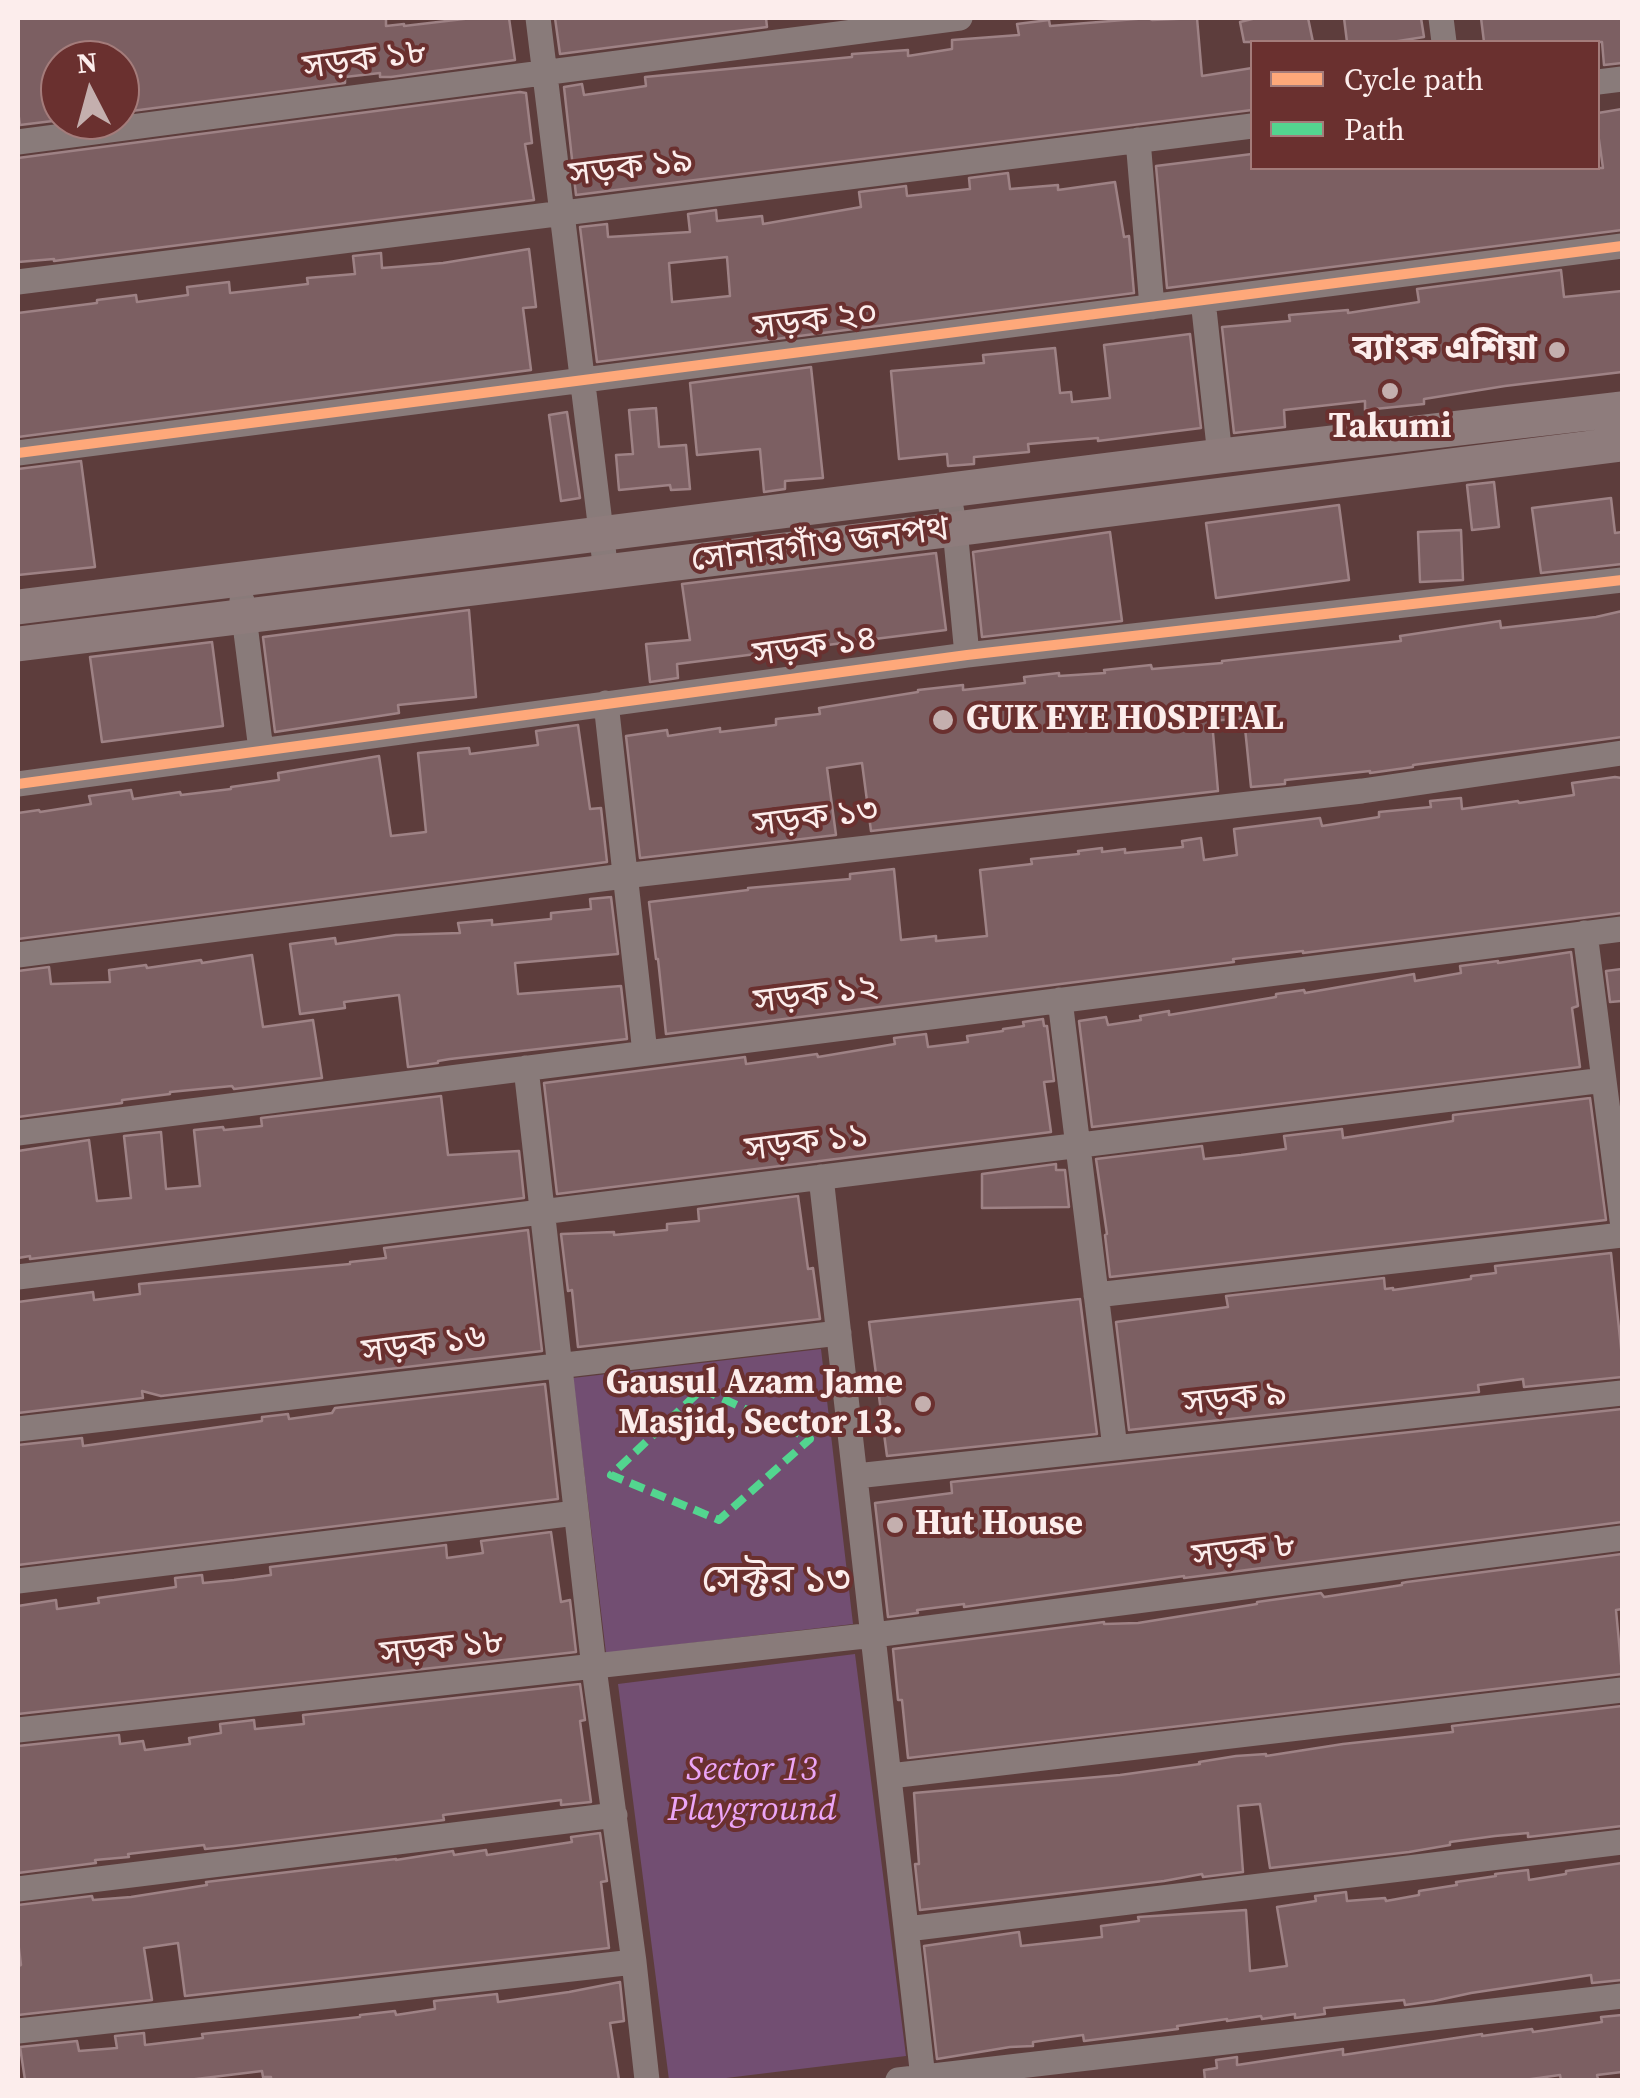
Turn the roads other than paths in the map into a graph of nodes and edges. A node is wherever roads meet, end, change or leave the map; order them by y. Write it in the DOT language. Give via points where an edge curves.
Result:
graph roads {
  1 [pos="538,18"];
  2 [pos="960,18"];
  3 [pos="545,72"];
  4 [pos="1250,126"];
  5 [pos="1138,140"];
  6 [pos="18,142"];
  7 [pos="563,213"];
  8 [pos="1622,246"];
  9 [pos="18,282"];
  10 [pos="1203,300"];
  11 [pos="1152,307"];
  12 [pos="584,380"];
  13 [pos="1622,409"];
  14 [pos="1622,444"];
  15 [pos="18,453"];
  16 [pos="1220,456"];
  17 [pos="948,491"];
  18 [pos="956,529"];
  19 [pos="601,533"];
  20 [pos="606,572"];
  21 [pos="239,580"];
  22 [pos="1622,580"];
  23 [pos="18,607"];
  24 [pos="244,616"];
  25 [pos="18,644"];
  26 [pos="967,655"];
  27 [pos="606,704"];
  28 [pos="261,750"];
  29 [pos="1622,754"];
  30 [pos="18,784"];
  31 [pos="624,876"];
  32 [pos="1622,929"];
  33 [pos="1585,934"];
  34 [pos="18,955"];
  35 [pos="1060,1000"];
  36 [pos="645,1053"];
  37 [pos="526,1068"];
  38 [pos="1604,1080"];
  39 [pos="18,1132"];
  40 [pos="1078,1146"];
  41 [pos="821,1177"];
  42 [pos="542,1212"];
  43 [pos="1622,1220"];
  44 [pos="1622,1235"];
  45 [pos="18,1276"];
  46 [pos="1096,1295"];
  47 [pos="839,1333"];
  48 [pos="560,1365"];
  49 [pos="1622,1393"];
  50 [pos="18,1429"];
  51 [pos="1115,1448"];
  52 [pos="856,1476"];
  53 [pos="576,1513"];
  54 [pos="1622,1538"];
  55 [pos="18,1581"];
  56 [pos="874,1635"];
  57 [pos="594,1668"];
  58 [pos="1622,1690"];
  59 [pos="18,1730"];
  60 [pos="890,1776"];
  61 [pos="615,1815"];
  62 [pos="1622,1842"];
  63 [pos="18,1888"];
  64 [pos="908,1929"];
  65 [pos="634,1962"];
  66 [pos="1622,1996"];
  67 [pos="18,2031"];
  68 [pos="911,2079"];
  69 [pos="647,2080"];
  1 -- 3 [label="street"];
  2 -- 3 [label="street, সড়ক ১৮"];
  3 -- 6 [label="street, সড়ক ১৮"];
  3 -- 7 [label="street"];
  4 -- 5 [label="street, সড়ক ১৯"];
  5 -- 7 [label="street, সড়ক ১৯"];
  5 -- 11 [label="street"];
  7 -- 9 [label="street, সড়ক ১৯"];
  7 -- 12 [label="street"];
  8 -- 10 [label="street, সড়ক ২০"];
  10 -- 11 [label="street, সড়ক ২০"];
  10 -- 16 [label="street"];
  11 -- 12 [label="street, সড়ক ২০"];
  12 -- 15 [label="street, সড়ক ২০"];
  12 -- 19 [label="street"];
  13 -- 16 [label="main road, সোনারগাঁও জনপথ"];
  14 -- 18 [label="main road, সোনারগাঁও জনপথ"];
  16 -- 17 [label="main road, সোনারগাঁও জনপথ"];
  17 -- 18 [label="street"];
  17 -- 19 [label="main road, সোনারগাঁও জনপথ"];
  18 -- 20 [label="main road, সোনারগাঁও জনপথ"];
  18 -- 26 [label="street"];
  19 -- 20 [label="street"];
  19 -- 21 [label="main road, সোনারগাঁও জনপথ"];
  20 -- 24 [label="main road, সোনারগাঁও জনপথ"];
  21 -- 23 [label="main road, সোনারগাঁও জনপথ"];
  21 -- 24 [label="street"];
  22 -- 26 [label="street, সড়ক ১৪"];
  24 -- 25 [label="main road, সোনারগাঁও জনপথ"];
  24 -- 28 [label="street"];
  26 -- 27 [label="street, সড়ক ১৪"];
  27 -- 28 [label="street, সড়ক ১৪"];
  27 -- 31 [label="street"];
  28 -- 30 [label="street, সড়ক ১৪"];
  29 -- 31 [label="street, সড়ক ১৩" via="1362,791"];
  31 -- 34 [label="street, সড়ক ১৩"];
  31 -- 36 [label="street"];
  32 -- 33 [label="street, সড়ক ১২"];
  33 -- 35 [label="street, সড়ক ১২"];
  33 -- 38 [label="street"];
  35 -- 36 [label="street, সড়ক ১২"];
  35 -- 40 [label="street"];
  36 -- 37 [label="street, সড়ক ১২"];
  37 -- 39 [label="street, সড়ক ১২"];
  37 -- 42 [label="street"];
  38 -- 40 [label="street, সড়ক ১১"];
  38 -- 43 [label="street"];
  40 -- 41 [label="street, সড়ক ১১"];
  40 -- 46 [label="street"];
  41 -- 42 [label="street, সড়ক ১১"];
  41 -- 47 [label="street"];
  42 -- 45 [label="street, সড়ক ১১"];
  42 -- 48 [label="street"];
  44 -- 46 [label="street"];
  46 -- 51 [label="street"];
  47 -- 48 [label="street, সড়ক ১৬"];
  47 -- 52 [label="street"];
  48 -- 50 [label="street, সড়ক ১৬"];
  48 -- 53 [label="street"];
  49 -- 51 [label="street, সড়ক ৯"];
  51 -- 52 [label="street, সড়ক ৯"];
  52 -- 56 [label="street"];
  53 -- 55 [label="street"];
  53 -- 57 [label="street"];
  54 -- 56 [label="street, সড়ক ৮"];
  56 -- 57 [label="street, সড়ক ১৮"];
  56 -- 60 [label="street"];
  57 -- 59 [label="street, সড়ক ১৮"];
  57 -- 61 [label="street"];
  58 -- 60 [label="street"];
  60 -- 64 [label="street"];
  61 -- 63 [label="street"];
  61 -- 65 [label="street"];
  62 -- 64 [label="street"];
  64 -- 68 [label="street"];
  65 -- 67 [label="street"];
  65 -- 69 [label="street"];
  66 -- 68 [label="street"];
}
